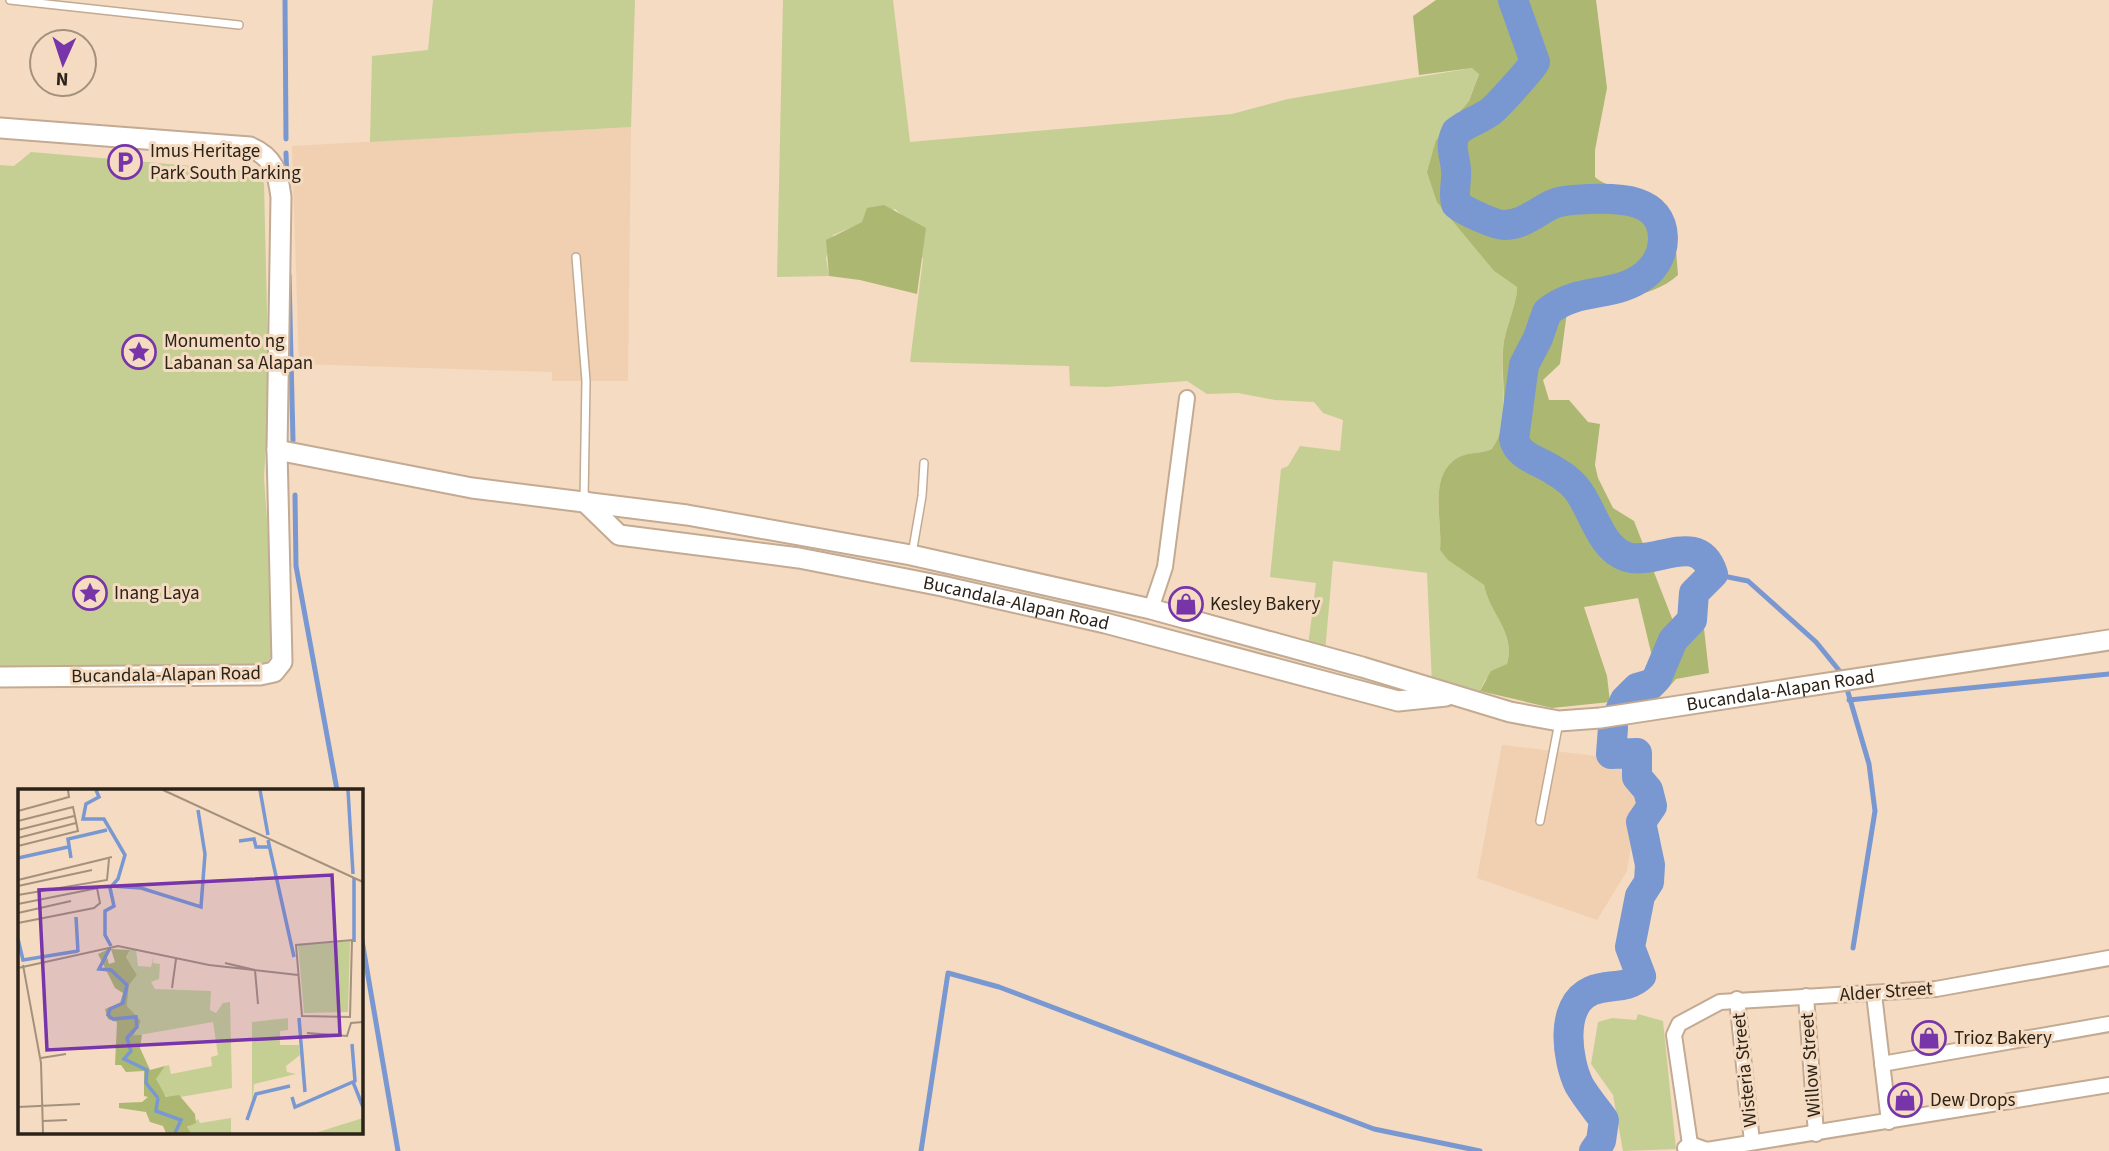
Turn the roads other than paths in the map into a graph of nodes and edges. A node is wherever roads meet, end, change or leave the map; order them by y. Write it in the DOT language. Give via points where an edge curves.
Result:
graph roads {
  1 [pos="10,0"];
  2 [pos="239,25"];
  3 [pos="0,128"];
  4 [pos="576,257"];
  5 [pos="1187,398"];
  6 [pos="277,450"];
  7 [pos="924,463"];
  8 [pos="584,501"];
  9 [pos="912,555"];
  10 [pos="1152,610"];
  11 [pos="2109,640"];
  12 [pos="0,677"];
  13 [pos="1449,693"];
  14 [pos="1559,721"];
  15 [pos="1540,821"];
  16 [pos="2109,957"];
  17 [pos="1874,994"];
  18 [pos="1806,996"];
  19 [pos="1737,999"];
  20 [pos="2109,1024"];
  21 [pos="1882,1064"];
  22 [pos="2109,1085"];
  23 [pos="1889,1122"];
  24 [pos="1816,1134"];
  25 [pos="1752,1142"];
  26 [pos="1686,1147"];
  1 -- 2 [label="lane"];
  3 -- 6 [label="main road, Bucandala-Alapan Road" via="250,147 274,164 281,197"];
  4 -- 8 [label="lane" via="586,381"];
  5 -- 10 [label="street" via="1165,567"];
  6 -- 8 [label="main road, Bucandala-Alapan Road" via="472,488"];
  6 -- 12 [label="main road, Bucandala-Alapan Road" via="282,662 278,669 260,675"];
  7 -- 9 [label="lane"];
  8 -- 9 [label="main road, Bucandala-Alapan Road"];
  8 -- 13 [label="main road, Bucandala-Alapan Road" via="619,535 799,558 955,589 1105,623 1398,701"];
  9 -- 10 [label="main road, Bucandala-Alapan Road"];
  10 -- 13 [label="main road, Bucandala-Alapan Road"];
  11 -- 14 [label="main road, Bucandala-Alapan Road"];
  13 -- 14 [label="main road, Bucandala-Alapan Road"];
  14 -- 15 [label="lane"];
  16 -- 17 [label="street, Alder Street" via="1936,989"];
  17 -- 18 [label="street, Alder Street"];
  17 -- 21 [label="street"];
  18 -- 19 [label="street, Alder Street"];
  18 -- 24 [label="street, Willow Street"];
  19 -- 25 [label="street, Wisteria Street"];
  19 -- 26 [label="street, Alder Street" via="1720,1002 1679,1024 1674,1035"];
  20 -- 21 [label="street"];
  21 -- 23 [label="street"];
  22 -- 23 [label="street"];
  23 -- 24 [label="street"];
  24 -- 25 [label="street"];
  25 -- 26 [label="street" via="1707,1150"];
}
